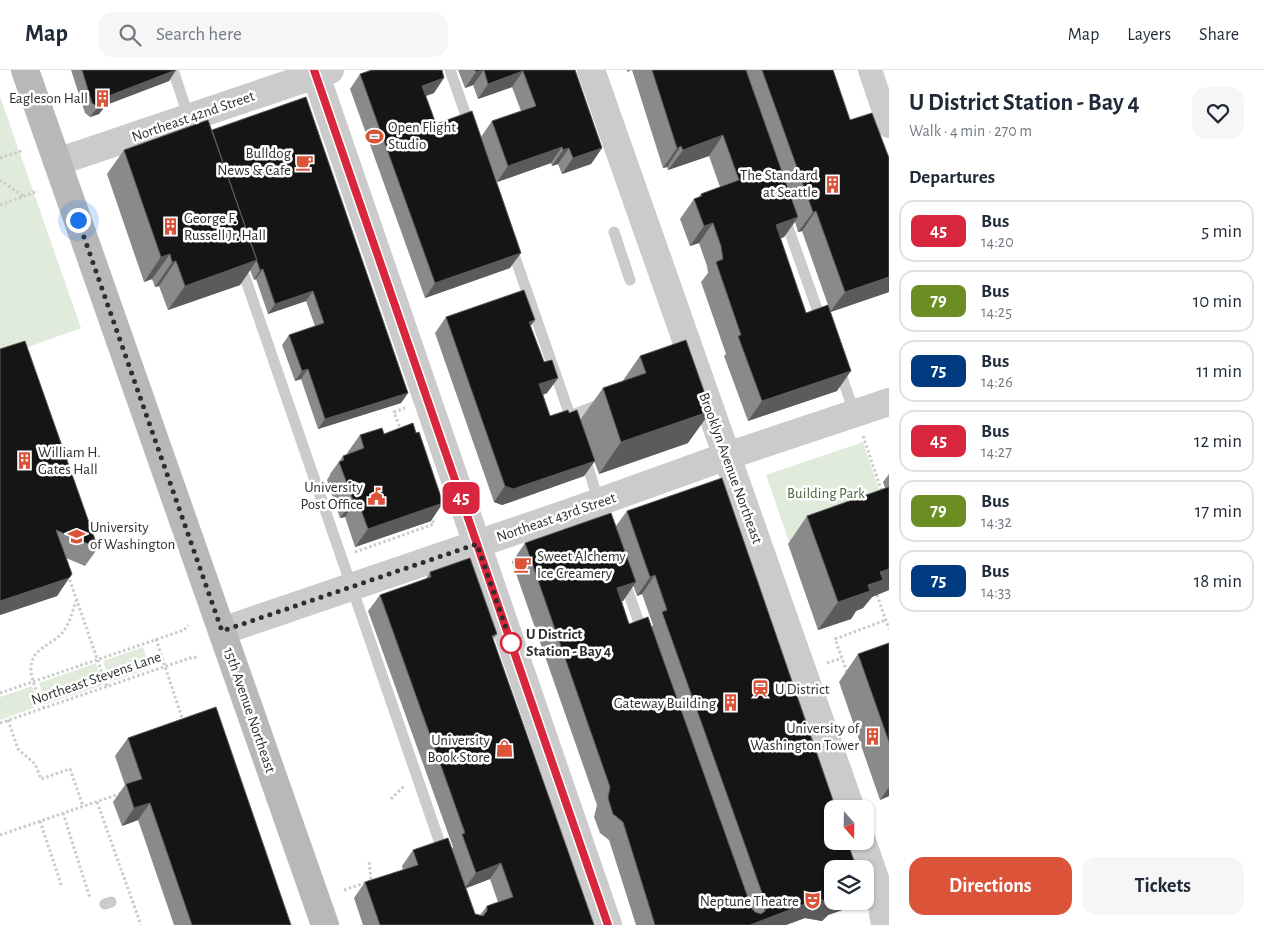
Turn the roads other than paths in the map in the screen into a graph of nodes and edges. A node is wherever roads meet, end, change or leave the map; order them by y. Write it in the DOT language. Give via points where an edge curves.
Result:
graph roads {
  1 [pos="25,70"];
  2 [pos="173,70"];
  3 [pos="450,70"];
  4 [pos="591,70"];
  5 [pos="870,70"];
  6 [pos="320,72"];
  7 [pos="192,125"];
  8 [pos="889,126"];
  9 [pos="472,135"];
  10 [pos="57,162"];
  11 [pos="780,205"];
  12 [pos="506,230"];
  13 [pos="614,232"];
  14 [pos="235,250"];
  15 [pos="630,280"];
  16 [pos="825,331"];
  17 [pos="835,358"];
  18 [pos="615,400"];
  19 [pos="889,402"];
  20 [pos="570,416"];
  21 [pos="859,425"];
  22 [pos="727,456"];
  23 [pos="600,509"];
  24 [pos="477,544"];
  25 [pos="620,570"];
  26 [pos="352,586"];
  27 [pos="222,631"];
  28 [pos="646,643"];
  29 [pos="848,800"];
  30 [pos="865,850"];
  31 [pos="447,863"];
  32 [pos="326,925"];
  33 [pos="608,925"];
  34 [pos="885,925"];
  1 -- 10 [label="main road, 15th Avenue Northeast"];
  2 -- 7 [label="lane"];
  3 -- 9 [label="lane"];
  4 -- 22 [label="street, Brooklyn Avenue Northeast"];
  5 -- 8 [label="street"];
  6 -- 7 [label="street, Northeast 42nd Street"];
  6 -- 24 [label="street"];
  7 -- 10 [label="street, Northeast 42nd Street"];
  10 -- 27 [label="main road, 15th Avenue Northeast"];
  11 -- 16 [label="lane"];
  12 -- 20 [label="lane"];
  13 -- 15 [label="lane"];
  14 -- 26 [label="lane"];
  17 -- 21 [label="lane"];
  18 -- 20 [label="lane"];
  19 -- 21 [label="street, Northeast 43rd Street"];
  20 -- 23 [label="lane"];
  21 -- 22 [label="street, Northeast 43rd Street"];
  22 -- 23 [label="street, Northeast 43rd Street"];
  22 -- 29 [label="street, Brooklyn Avenue Northeast"];
  23 -- 24 [label="street, Northeast 43rd Street"];
  24 -- 26 [label="street, Northeast 43rd Street"];
  24 -- 33 [label="street"];
  25 -- 28 [label="lane"];
  26 -- 27 [label="street, Northeast 43rd Street"];
  26 -- 31 [label="lane"];
  27 -- 32 [label="main road, 15th Avenue Northeast"];
  30 -- 34 [label="street" via="879,890"];
}
